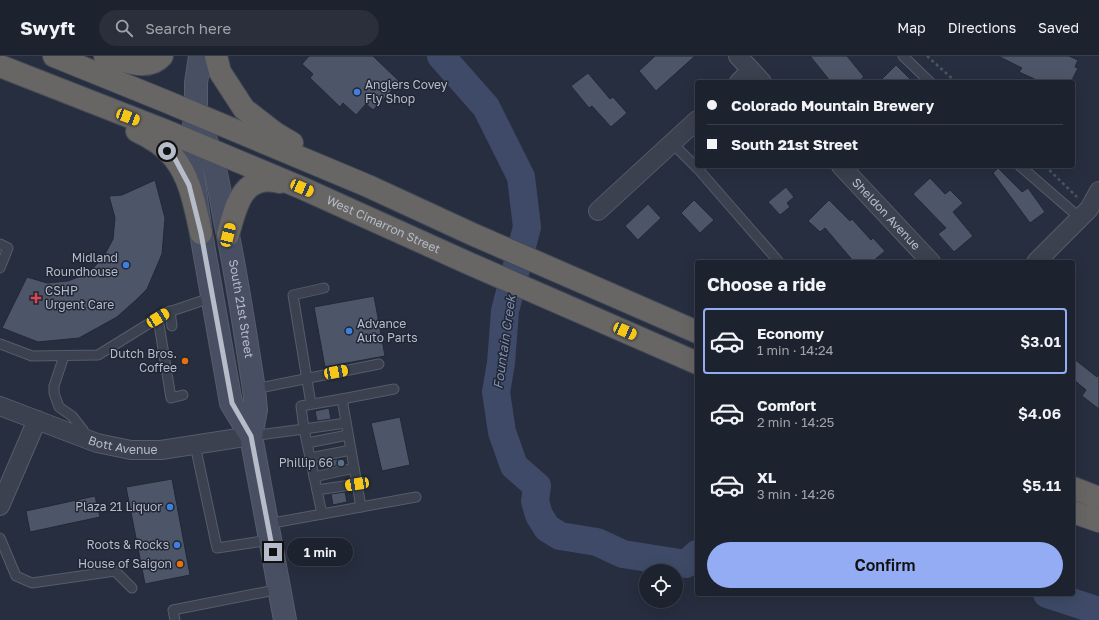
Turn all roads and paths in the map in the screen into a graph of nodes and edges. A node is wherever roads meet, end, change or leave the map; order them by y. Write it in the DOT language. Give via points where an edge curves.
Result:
graph roads {
  1 [pos="54,56"];
  2 [pos="105,56"];
  3 [pos="162,56"];
  4 [pos="200,56"];
  5 [pos="216,56"];
  6 [pos="738,56"];
  7 [pos="903,56"];
  8 [pos="927,56"];
  9 [pos="0,66"];
  10 [pos="751,78"];
  11 [pos="928,80"];
  12 [pos="954,80"];
  13 [pos="43,83"];
  14 [pos="196,114"];
  15 [pos="695,122"];
  16 [pos="672,143"];
  17 [pos="201,146"];
  18 [pos="695,166"];
  19 [pos="697,168"];
  20 [pos="843,168"];
  21 [pos="1024,168"];
  22 [pos="1048,168"];
  23 [pos="349,178"];
  24 [pos="302,188"];
  25 [pos="1093,202"];
  26 [pos="598,211"];
  27 [pos="201,233"];
  28 [pos="228,235"];
  29 [pos="0,244"];
  30 [pos="777,260"];
  31 [pos="929,260"];
  32 [pos="1038,260"];
  33 [pos="0,268"];
  34 [pos="324,288"];
  35 [pos="213,297"];
  36 [pos="170,311"];
  37 [pos="158,318"];
  38 [pos="172,326"];
  39 [pos="695,331"];
  40 [pos="0,344"];
  41 [pos="64,356"];
  42 [pos="695,362"];
  43 [pos="379,364"];
  44 [pos="307,378"];
  45 [pos="254,389"];
  46 [pos="394,389"];
  47 [pos="183,395"];
  48 [pos="342,399"];
  49 [pos="311,404"];
  50 [pos="0,406"];
  51 [pos="37,420"];
  52 [pos="346,423"];
  53 [pos="304,429"];
  54 [pos="348,435"];
  55 [pos="251,436"];
  56 [pos="86,439"];
  57 [pos="307,443"];
  58 [pos="195,445"];
  59 [pos="351,450"];
  60 [pos="310,458"];
  61 [pos="354,468"];
  62 [pos="314,477"];
  63 [pos="357,484"];
  64 [pos="1075,489"];
  65 [pos="317,490"];
  66 [pos="416,497"];
  67 [pos="1099,498"];
  68 [pos="0,506"];
  69 [pos="361,508"];
  70 [pos="1075,513"];
  71 [pos="322,514"];
  72 [pos="1099,521"];
  73 [pos="269,532"];
  74 [pos="0,538"];
  75 [pos="132,588"];
  76 [pos="280,589"];
  77 [pos="175,620"];
  78 [pos="285,620"];
  1 -- 14 [label="highway"];
  2 -- 3 [label="highway" via="145,65"];
  4 -- 14 [label="main road, South 21st Street" via="196,83"];
  5 -- 23 [label="highway" via="220,72 244,109 275,133"];
  6 -- 10 [label="street"];
  7 -- 11 [label="lane"];
  8 -- 12 [label="path"];
  9 -- 13 [label="highway, West Cimarron Street"];
  13 -- 17 [label="highway, West Cimarron Street"];
  13 -- 27 [label="highway" via="147,136 174,157 189,185"];
  14 -- 17 [label="main road, South 21st Street"];
  14 -- 23 [label="highway"];
  15 -- 16 [label="street"];
  16 -- 18 [label="lane"];
  16 -- 26 [label="street"];
  17 -- 24 [label="highway, West Cimarron Street"];
  17 -- 27 [label="main road, South 21st Street" via="192,169"];
  17 -- 28 [label="main road, South 21st Street"];
  19 -- 30 [label="lane"];
  20 -- 31 [label="street, Sheldon Avenue"];
  21 -- 25 [label="lane"];
  22 -- 25 [label="path"];
  23 -- 39 [label="highway"];
  24 -- 28 [label="highway" via="273,180 252,183 234,212"];
  24 -- 42 [label="highway, West Cimarron Street"];
  25 -- 32 [label="street"];
  27 -- 35 [label="main road, South 21st Street"];
  28 -- 45 [label="main road, South 21st Street"];
  29 -- 33 [label="lane" via="8,248"];
  34 -- 44 [label="lane" via="293,295"];
  35 -- 36 [label="lane"];
  35 -- 55 [label="main road, South 21st Street" via="232,403"];
  36 -- 37 [label="lane"];
  36 -- 38 [label="lane"];
  37 -- 41 [label="lane" via="98,355"];
  37 -- 47 [label="lane" via="171,398"];
  40 -- 41 [label="lane" via="32,356"];
  41 -- 56 [label="lane" via="54,393 59,407 72,416 83,430"];
  43 -- 44 [label="lane"];
  44 -- 45 [label="lane"];
  44 -- 49 [label="lane"];
  45 -- 55 [label="main road, South 21st Street" via="256,410"];
  46 -- 48 [label="lane"];
  48 -- 49 [label="lane"];
  48 -- 52 [label="lane"];
  49 -- 53 [label="lane" via="301,406"];
  50 -- 51 [label="street, Bott Avenue"];
  51 -- 56 [label="street, Bott Avenue"];
  51 -- 68 [label="street"];
  52 -- 53 [label="lane"];
  52 -- 54 [label="lane"];
  53 -- 55 [label="lane"];
  53 -- 57 [label="lane"];
  54 -- 57 [label="lane"];
  54 -- 59 [label="lane"];
  55 -- 58 [label="street, Bott Avenue"];
  55 -- 73 [label="main road, South 21st Street"];
  56 -- 58 [label="street, Bott Avenue" via="131,450 161,450"];
  57 -- 60 [label="lane"];
  58 -- 73 [label="lane" via="217,548"];
  59 -- 60 [label="lane"];
  59 -- 61 [label="lane"];
  60 -- 62 [label="lane"];
  61 -- 62 [label="lane"];
  61 -- 63 [label="lane"];
  62 -- 65 [label="lane"];
  63 -- 65 [label="lane"];
  63 -- 69 [label="lane"];
  64 -- 67 [label="highway"];
  65 -- 71 [label="lane"];
  66 -- 69 [label="lane"];
  69 -- 71 [label="lane"];
  70 -- 72 [label="highway"];
  71 -- 73 [label="lane"];
  73 -- 76 [label="main road, South 21st Street"];
  74 -- 75 [label="lane" via="16,576 32,583 115,571"];
  76 -- 77 [label="lane" via="173,610"];
  76 -- 78 [label="main road, South 21st Street"];
}
